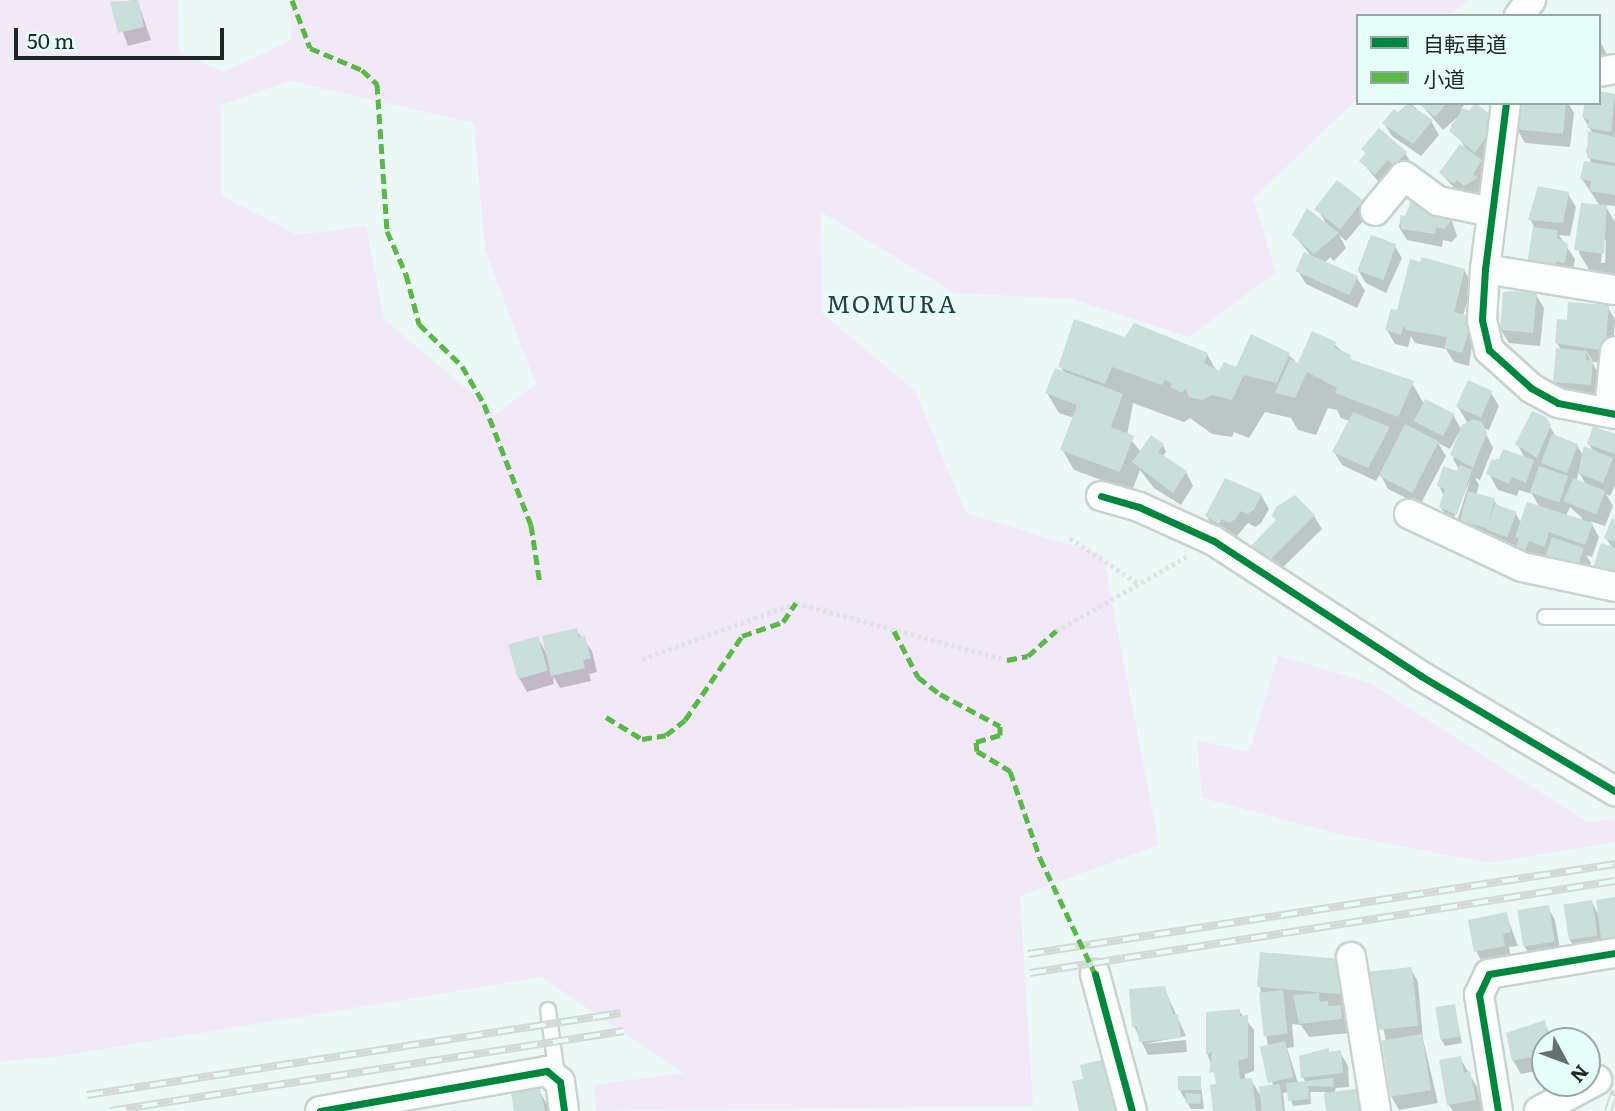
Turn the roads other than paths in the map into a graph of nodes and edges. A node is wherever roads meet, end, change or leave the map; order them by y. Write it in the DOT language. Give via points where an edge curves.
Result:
graph roads {
  1 [pos="1506,105"];
  2 [pos="1375,211"];
  3 [pos="1492,212"];
  4 [pos="1485,269"];
  5 [pos="1615,290"];
  6 [pos="1615,351"];
  7 [pos="1612,413"];
  8 [pos="1101,496"];
  9 [pos="1409,514"];
  10 [pos="1615,587"];
  11 [pos="1545,617"];
  12 [pos="1615,617"];
  13 [pos="1615,791"];
  14 [pos="1615,953"];
  15 [pos="1351,957"];
  16 [pos="1095,974"];
  17 [pos="548,1010"];
  18 [pos="557,1076"];
  19 [pos="1565,1097"];
  20 [pos="320,1111"];
  21 [pos="564,1111"];
  22 [pos="1132,1111"];
  23 [pos="1376,1111"];
  24 [pos="1499,1111"];
  25 [pos="1539,1111"];
  1 -- 3 [label="street"];
  2 -- 3 [label="street" via="1404,176 1438,201"];
  3 -- 4 [label="street"];
  4 -- 5 [label="street"];
  4 -- 7 [label="street" via="1482,320 1489,350 1531,388 1558,403"];
  6 -- 7 [label="street"];
  8 -- 13 [label="street" via="1139,507 1214,541 1421,676"];
  9 -- 10 [label="street" via="1522,567"];
  11 -- 12 [label="lane"];
  14 -- 24 [label="street" via="1489,974 1479,995"];
  15 -- 23 [label="street"];
  16 -- 22 [label="street"];
  17 -- 18 [label="lane"];
  18 -- 20 [label="street" via="541,1072"];
  18 -- 21 [label="street"];
  19 -- 25 [label="street"];
}
